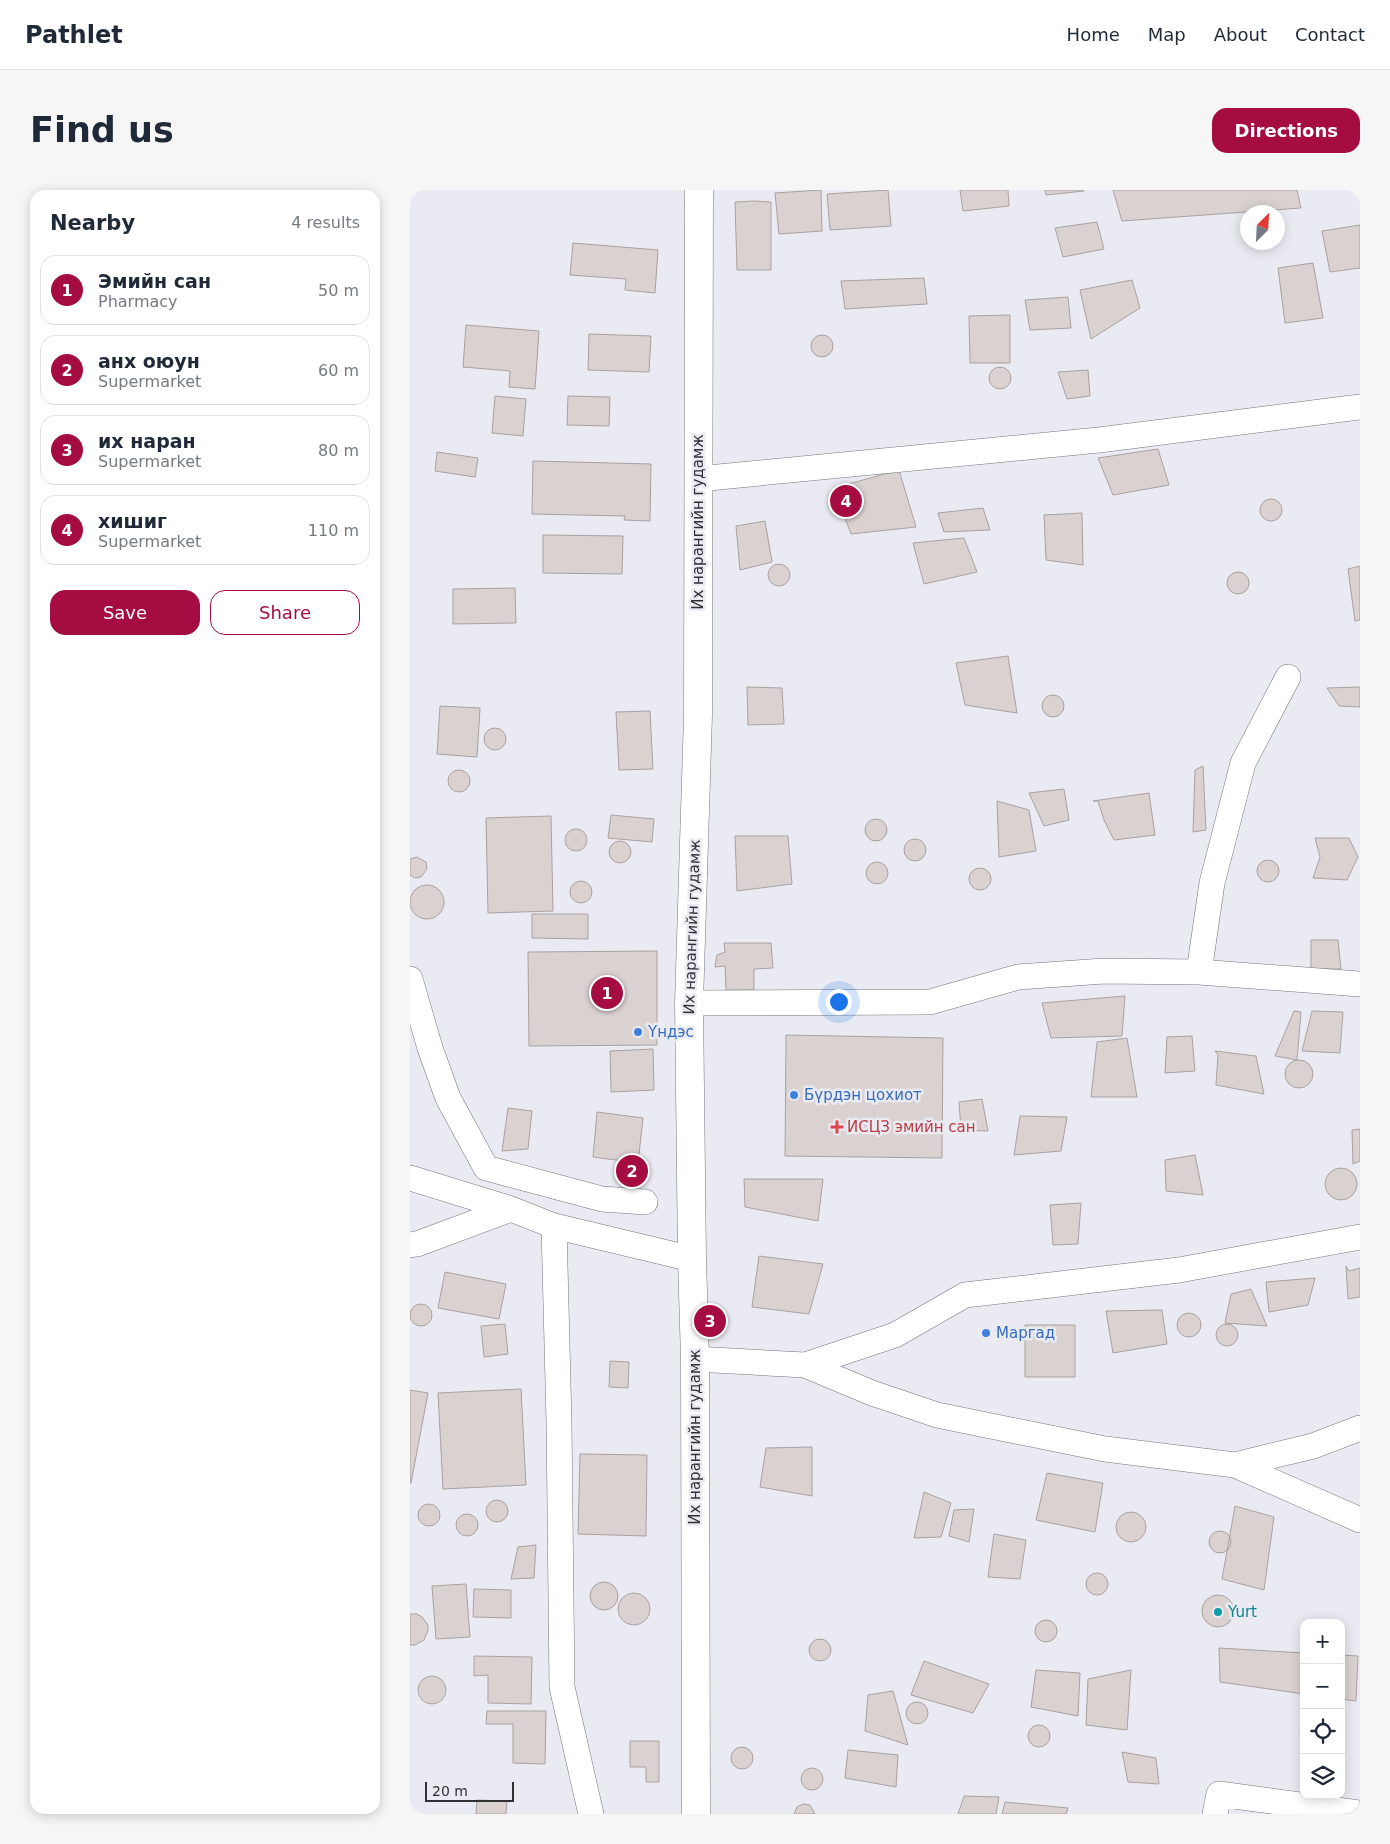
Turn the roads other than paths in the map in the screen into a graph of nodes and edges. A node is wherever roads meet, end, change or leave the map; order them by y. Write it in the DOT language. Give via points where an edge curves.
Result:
graph roads {
  1 [pos="699,190"];
  2 [pos="1360,407"];
  3 [pos="698,479"];
  4 [pos="1288,677"];
  5 [pos="1199,972"];
  6 [pos="410,979"];
  7 [pos="1360,984"];
  8 [pos="689,1003"];
  9 [pos="410,1178"];
  10 [pos="645,1202"];
  11 [pos="511,1209"];
  12 [pos="554,1226"];
  13 [pos="1360,1237"];
  14 [pos="410,1245"];
  15 [pos="692,1258"];
  16 [pos="695,1359"];
  17 [pos="805,1365"];
  18 [pos="1360,1428"];
  19 [pos="1235,1465"];
  20 [pos="1360,1520"];
  21 [pos="1360,1813"];
  22 [pos="591,1814"];
  23 [pos="696,1814"];
  24 [pos="1215,1814"];
  1 -- 3 [label="main road, Их нарангийн гудамж"];
  2 -- 3 [label="street" via="1099,440"];
  3 -- 8 [label="main road, Их нарангийн гудамж" via="698,715"];
  4 -- 5 [label="street" via="1243,763 1212,884"];
  5 -- 7 [label="street"];
  5 -- 8 [label="street" via="1104,971 1018,977 930,1002"];
  6 -- 10 [label="street" via="448,1098 486,1168 602,1199"];
  8 -- 15 [label="main road, Их нарангийн гудамж"];
  9 -- 11 [label="street"];
  11 -- 12 [label="street"];
  11 -- 14 [label="street"];
  12 -- 15 [label="street"];
  12 -- 22 [label="street" via="562,1687"];
  13 -- 17 [label="street" via="1179,1270 966,1295 895,1335"];
  15 -- 16 [label="main road, Их нарангийн гудамж"];
  16 -- 17 [label="street"];
  16 -- 23 [label="main road, Их нарангийн гудамж"];
  17 -- 19 [label="street" via="937,1415 1105,1449"];
  18 -- 19 [label="street" via="1313,1446"];
  19 -- 20 [label="street"];
  21 -- 24 [label="street" via="1219,1794"];
}
